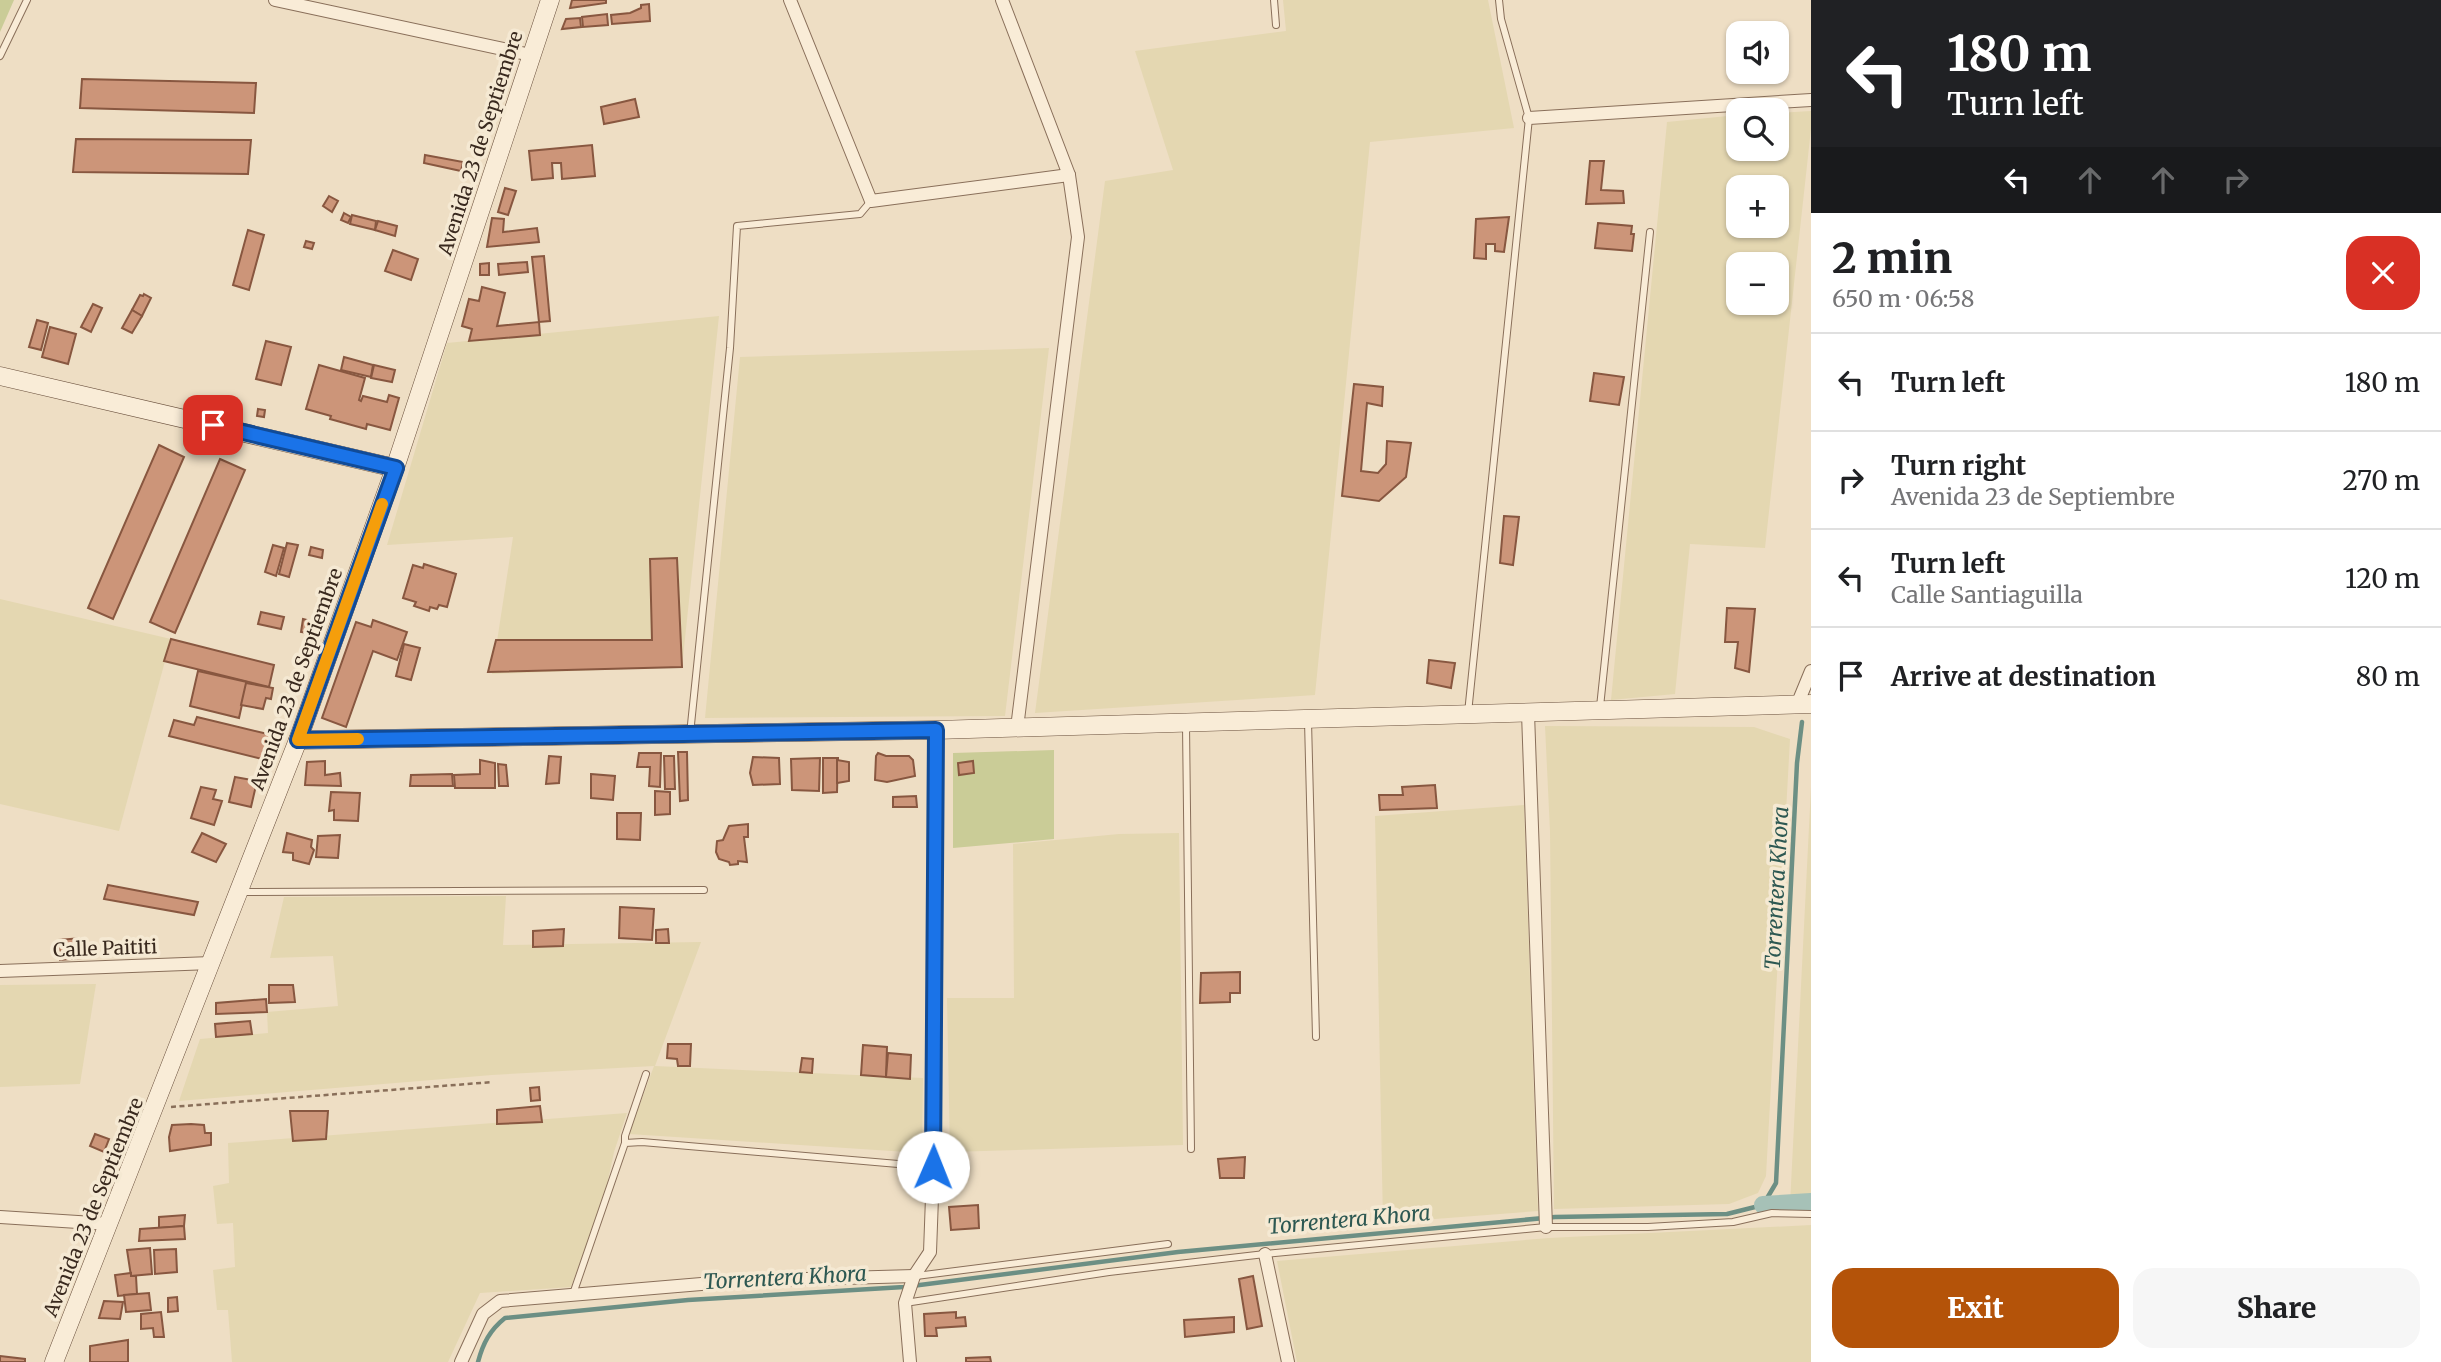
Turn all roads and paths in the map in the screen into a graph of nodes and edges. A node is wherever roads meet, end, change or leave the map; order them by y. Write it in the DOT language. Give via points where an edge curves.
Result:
graph roads {
  1 [pos="27,0"];
  2 [pos="275,0"];
  3 [pos="550,0"];
  4 [pos="790,0"];
  5 [pos="1002,0"];
  6 [pos="1274,0"];
  7 [pos="1499,0"];
  8 [pos="1276,25"];
  9 [pos="531,55"];
  10 [pos="0,56"];
  11 [pos="1811,100"];
  12 [pos="1529,118"];
  13 [pos="1069,175"];
  14 [pos="871,201"];
  15 [pos="1650,232"];
  16 [pos="0,376"];
  17 [pos="396,468"];
  18 [pos="1811,671"];
  19 [pos="1804,704"];
  20 [pos="1600,710"];
  21 [pos="1528,713"];
  22 [pos="1468,715"];
  23 [pos="1308,719"];
  24 [pos="1186,723"];
  25 [pos="1017,728"];
  26 [pos="936,730"];
  27 [pos="689,736"];
  28 [pos="298,740"];
  29 [pos="704,890"];
  30 [pos="238,892"];
  31 [pos="211,963"];
  32 [pos="0,971"];
  33 [pos="1316,1037"];
  34 [pos="646,1074"];
  35 [pos="493,1082"];
  36 [pos="154,1109"];
  37 [pos="625,1143"];
  38 [pos="1191,1149"];
  39 [pos="933,1167"];
  40 [pos="1811,1214"];
  41 [pos="0,1217"];
  42 [pos="109,1224"];
  43 [pos="1546,1227"];
  44 [pos="1168,1244"];
  45 [pos="1265,1254"];
  46 [pos="914,1276"];
  47 [pos="573,1294"];
  48 [pos="905,1303"];
  49 [pos="54,1362"];
  50 [pos="461,1362"];
  51 [pos="910,1362"];
  52 [pos="1288,1362"];
  1 -- 10 [label="lane"];
  2 -- 9 [label="street"];
  3 -- 9 [label="street, Avenida 23 de Septiembre"];
  4 -- 14 [label="street"];
  5 -- 13 [label="street"];
  6 -- 8 [label="lane"];
  7 -- 12 [label="lane"];
  9 -- 17 [label="street, Avenida 23 de Septiembre"];
  11 -- 12 [label="street"];
  12 -- 22 [label="lane"];
  13 -- 14 [label="street"];
  13 -- 25 [label="street" via="1077,237"];
  14 -- 27 [label="lane" via="860,214 737,226 730,348"];
  15 -- 20 [label="lane"];
  16 -- 17 [label="street"];
  17 -- 28 [label="street, Avenida 23 de Septiembre"];
  18 -- 19 [label="street"];
  19 -- 20 [label="street"];
  20 -- 21 [label="street"];
  21 -- 22 [label="street"];
  21 -- 43 [label="street"];
  22 -- 23 [label="street"];
  23 -- 24 [label="street"];
  23 -- 33 [label="lane"];
  24 -- 25 [label="street"];
  24 -- 38 [label="lane"];
  25 -- 26 [label="street"];
  26 -- 27 [label="street"];
  26 -- 39 [label="street"];
  27 -- 28 [label="street"];
  28 -- 30 [label="street, Avenida 23 de Septiembre"];
  29 -- 30 [label="lane"];
  30 -- 31 [label="street, Avenida 23 de Septiembre"];
  31 -- 32 [label="street, Calle Paititi"];
  31 -- 36 [label="street, Avenida 23 de Septiembre"];
  34 -- 37 [label="lane"];
  35 -- 36 [label="path"];
  36 -- 42 [label="street, Avenida 23 de Septiembre"];
  37 -- 39 [label="lane"];
  37 -- 47 [label="lane"];
  39 -- 46 [label="street" via="930,1252"];
  40 -- 43 [label="lane" via="1772,1213 1733,1222 1648,1227"];
  41 -- 42 [label="street"];
  42 -- 49 [label="street, Avenida 23 de Septiembre"];
  43 -- 45 [label="lane"];
  44 -- 46 [label="lane"];
  45 -- 48 [label="lane"];
  45 -- 52 [label="street"];
  46 -- 47 [label="street" via="737,1281"];
  46 -- 48 [label="street"];
  47 -- 50 [label="street" via="500,1301 483,1314"];
  48 -- 51 [label="street"];
}
